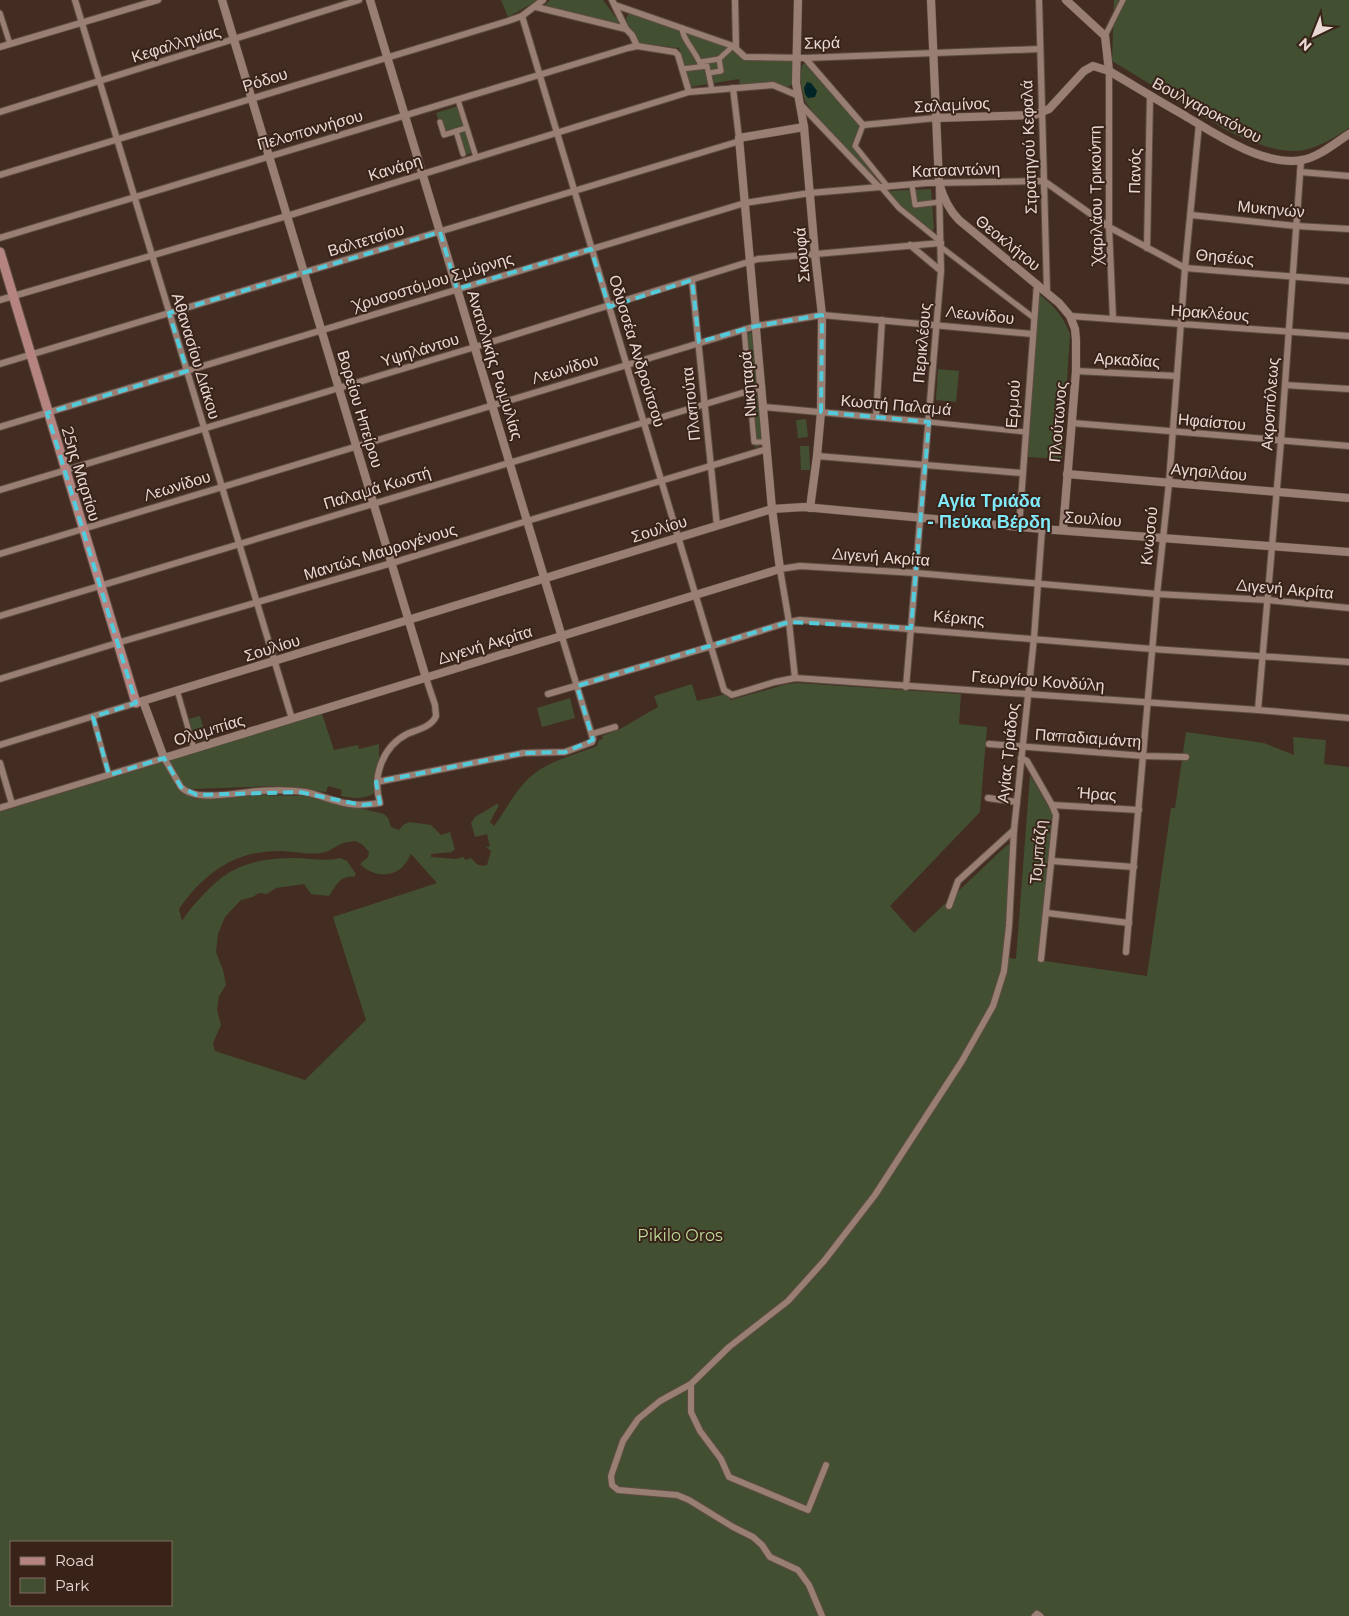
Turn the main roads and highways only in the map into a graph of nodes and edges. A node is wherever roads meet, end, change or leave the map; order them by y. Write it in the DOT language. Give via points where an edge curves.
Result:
graph roads {
  1 [pos="0,252"];
  2 [pos="139,702"];
  1 -- 2 [label="main road, 25ης Μαρτίου" via="100,587"];
}
